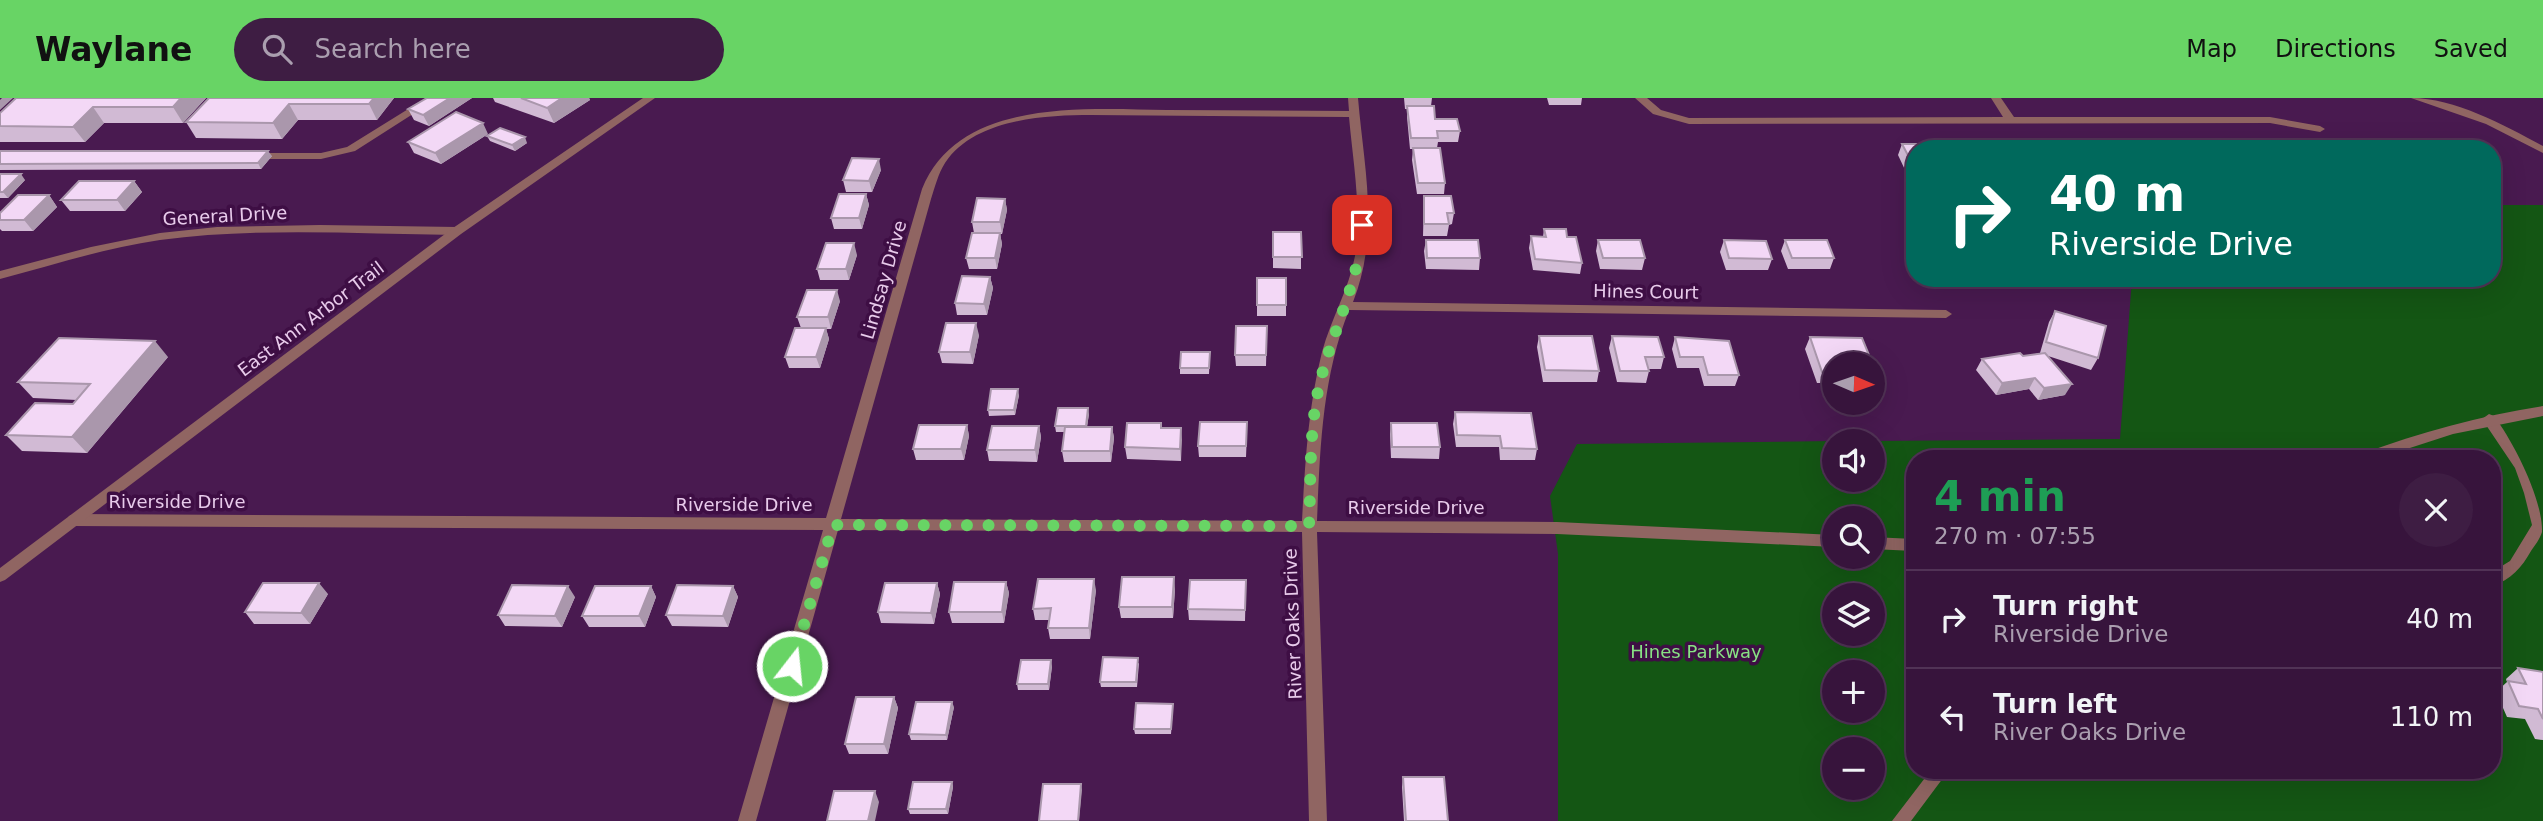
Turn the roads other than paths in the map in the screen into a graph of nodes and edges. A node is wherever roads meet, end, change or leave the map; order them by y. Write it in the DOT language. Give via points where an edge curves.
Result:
graph roads {
  1 [pos="433,98"];
  2 [pos="1353,98"];
  3 [pos="1640,98"];
  4 [pos="1997,98"];
  5 [pos="2416,98"];
  6 [pos="644,99"];
  7 [pos="1354,114"];
  8 [pos="2010,120"];
  9 [pos="2320,129"];
  10 [pos="2543,150"];
  11 [pos="237,156"];
  12 [pos="457,231"];
  13 [pos="0,275"];
  14 [pos="1346,306"];
  15 [pos="1946,314"];
  16 [pos="2543,411"];
  17 [pos="2489,419"];
  18 [pos="2387,450"];
  19 [pos="74,520"];
  20 [pos="833,525"];
  21 [pos="1309,526"];
  22 [pos="1822,540"];
  23 [pos="1885,544"];
  24 [pos="1906,545"];
  25 [pos="7,565"];
  26 [pos="2501,574"];
  27 [pos="0,576"];
  28 [pos="1934,779"];
  29 [pos="747,821"];
  30 [pos="1318,821"];
  31 [pos="1901,821"];
  1 -- 11 [label="street" via="351,149 321,156"];
  2 -- 7 [label="street, River Oaks Drive"];
  3 -- 8 [label="street" via="1657,112 1689,121"];
  4 -- 8 [label="street"];
  5 -- 10 [label="street" via="2490,122"];
  6 -- 12 [label="street, East Ann Arbor Trail"];
  7 -- 14 [label="street, River Oaks Drive" via="1361,253"];
  7 -- 20 [label="street, Lindsay Drive" via="1045,113 1005,120 953,146 934,170"];
  8 -- 9 [label="street" via="2270,120"];
  12 -- 13 [label="street, General Drive" via="181,234 113,245"];
  12 -- 19 [label="street, East Ann Arbor Trail"];
  14 -- 15 [label="street, Hines Court"];
  14 -- 21 [label="street, River Oaks Drive" via="1318,393"];
  16 -- 17 [label="street"];
  17 -- 18 [label="street"];
  17 -- 26 [label="street" via="2526,474 2539,525 2515,565"];
  19 -- 20 [label="street, Riverside Drive"];
  19 -- 25 [label="street, East Ann Arbor Trail"];
  20 -- 21 [label="street, Riverside Drive"];
  20 -- 29 [label="street, Lindsay Drive"];
  21 -- 22 [label="street, Riverside Drive" via="1557,528"];
  21 -- 30 [label="street, River Oaks Drive"];
  23 -- 24 [label="street"];
  25 -- 27 [label="street, East Ann Arbor Trail"];
  28 -- 31 [label="street"];
}
